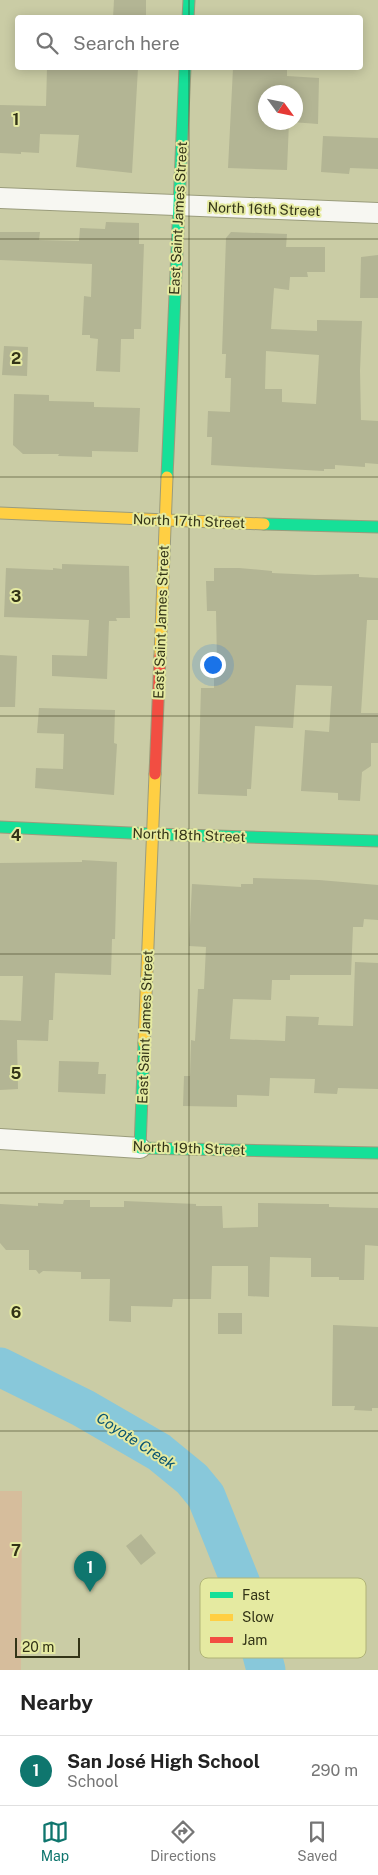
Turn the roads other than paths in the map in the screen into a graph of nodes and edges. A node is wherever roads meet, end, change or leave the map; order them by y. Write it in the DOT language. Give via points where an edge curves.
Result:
graph roads {
  1 [pos="188,0"];
  2 [pos="188,15"];
  3 [pos="185,70"];
  4 [pos="0,198"];
  5 [pos="178,206"];
  6 [pos="378,213"];
  7 [pos="0,513"];
  8 [pos="165,520"];
  9 [pos="378,527"];
  10 [pos="0,827"];
  11 [pos="152,834"];
  12 [pos="378,841"];
  13 [pos="0,1139"];
  14 [pos="140,1148"];
  15 [pos="378,1153"];
  1 -- 2 [label="street"];
  3 -- 5 [label="street, East Saint James Street"];
  4 -- 5 [label="street, North 16th Street"];
  5 -- 6 [label="street, North 16th Street"];
  5 -- 8 [label="street, East Saint James Street"];
  7 -- 8 [label="street, North 17th Street"];
  8 -- 9 [label="street, North 17th Street"];
  8 -- 11 [label="street, East Saint James Street"];
  10 -- 11 [label="street, North 18th Street"];
  11 -- 12 [label="street, North 18th Street"];
  11 -- 14 [label="street, East Saint James Street"];
  13 -- 14 [label="street, North 19th Street"];
  14 -- 15 [label="street, North 19th Street"];
}
